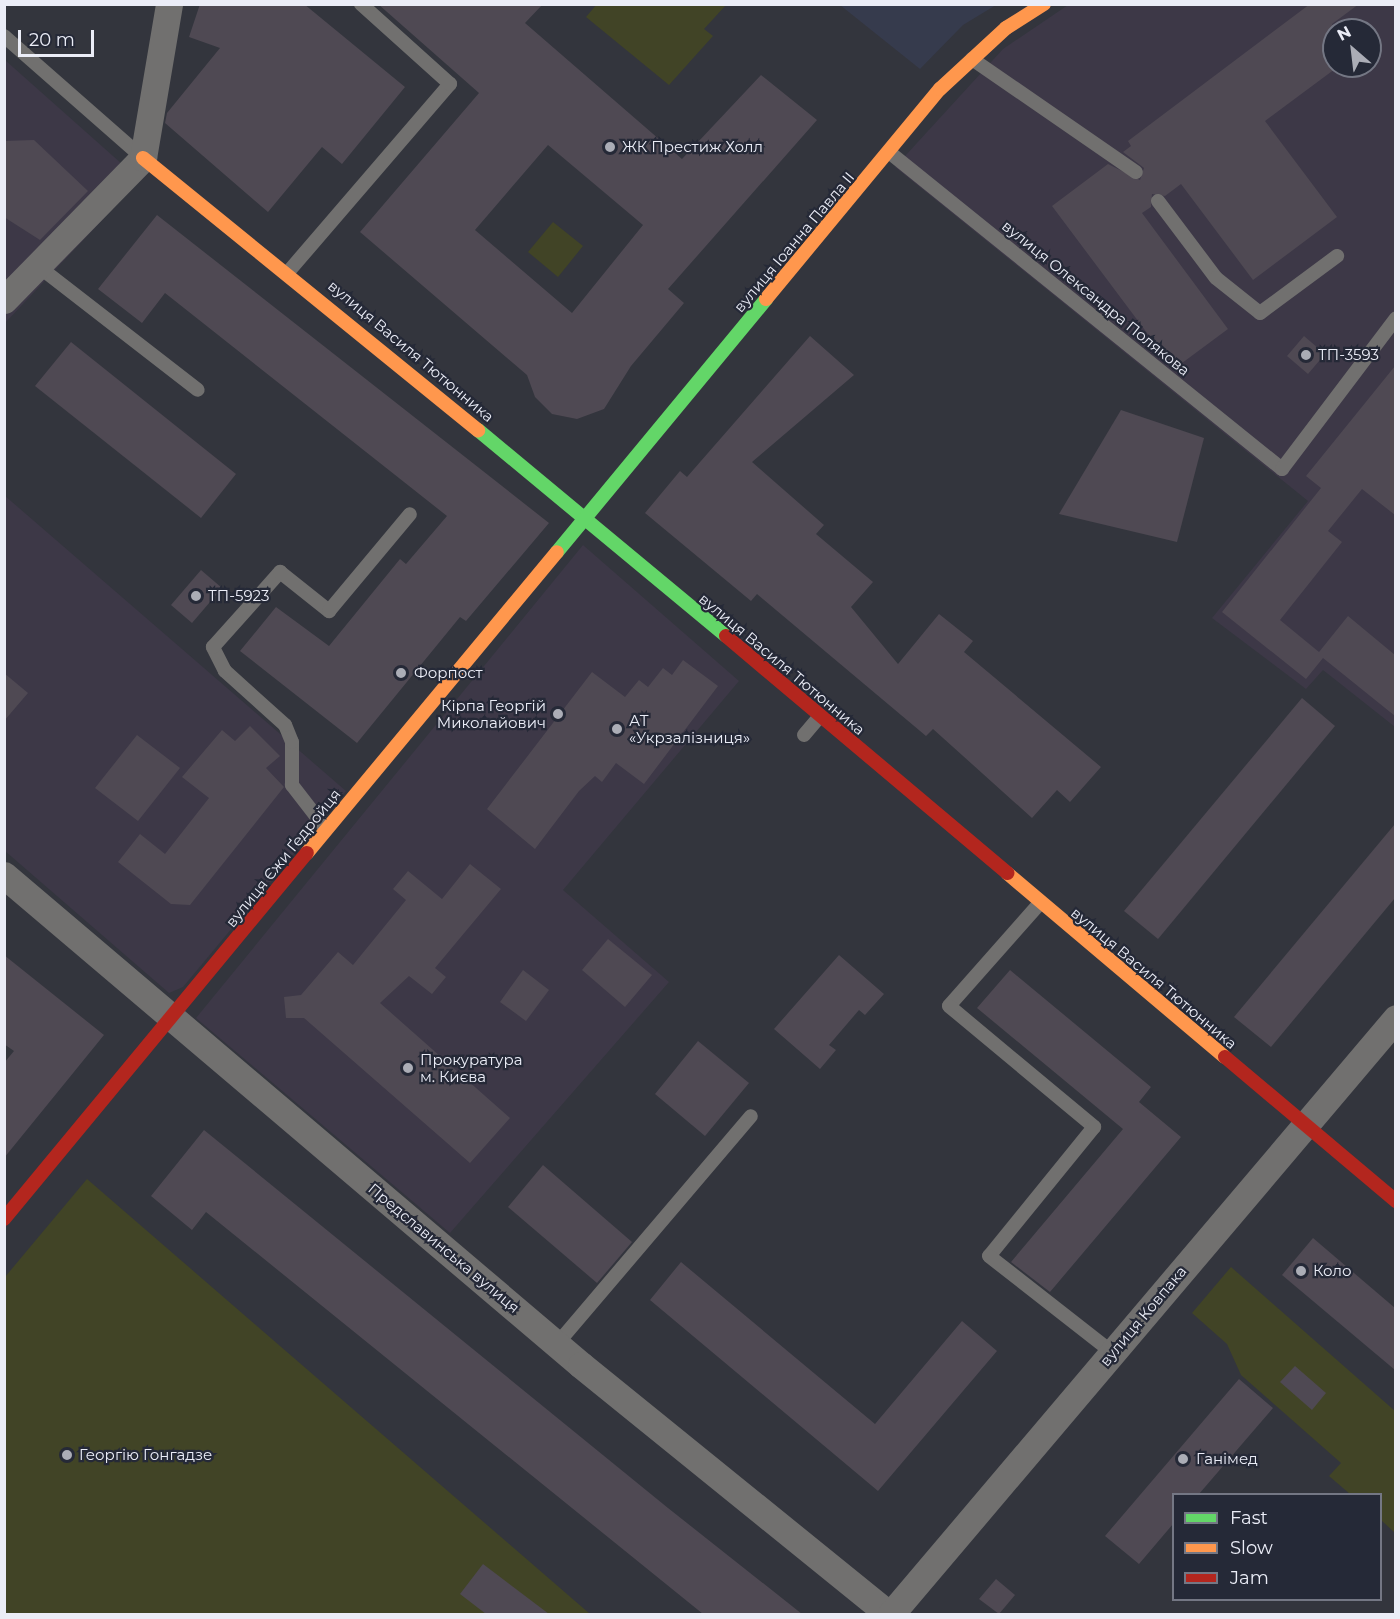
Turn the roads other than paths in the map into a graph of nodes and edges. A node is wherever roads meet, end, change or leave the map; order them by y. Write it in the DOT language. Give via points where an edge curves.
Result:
graph roads {
  1 [pos="169,4"];
  2 [pos="361,4"];
  3 [pos="1044,4"];
  4 [pos="4,36"];
  5 [pos="971,58"];
  6 [pos="890,153"];
  7 [pos="143,158"];
  8 [pos="1136,172"];
  9 [pos="1158,201"];
  10 [pos="1336,255"];
  11 [pos="38,266"];
  12 [pos="289,271"];
  13 [pos="4,300"];
  14 [pos="1395,318"];
  15 [pos="198,390"];
  16 [pos="410,514"];
  17 [pos="585,517"];
  18 [pos="819,717"];
  19 [pos="804,735"];
  20 [pos="327,831"];
  21 [pos="4,875"];
  22 [pos="1040,903"];
  23 [pos="1395,1018"];
  24 [pos="172,1021"];
  25 [pos="752,1116"];
  26 [pos="1304,1126"];
  27 [pos="1395,1201"];
  28 [pos="4,1219"];
  29 [pos="557,1344"];
  30 [pos="1113,1353"];
  31 [pos="890,1614"];
  1 -- 7 [label="street"];
  2 -- 12 [label="lane" via="450,84"];
  3 -- 5 [label="street, вулиця Іоанна Павла II"];
  4 -- 7 [label="lane"];
  5 -- 6 [label="street, вулиця Іоанна Павла II"];
  5 -- 8 [label="lane"];
  6 -- 14 [label="lane, вулиця Олександра Полякова" via="1282,470"];
  6 -- 17 [label="street, вулиця Іоанна Павла II"];
  7 -- 11 [label="street"];
  7 -- 12 [label="street, вулиця Василя Тютюнника"];
  9 -- 10 [label="lane" via="1216,278 1260,313"];
  11 -- 13 [label="street"];
  11 -- 15 [label="lane"];
  12 -- 17 [label="street, вулиця Василя Тютюнника"];
  16 -- 20 [label="lane" via="329,610 280,572 213,647 225,671 285,725 292,742 292,785"];
  17 -- 18 [label="street, вулиця Василя Тютюнника"];
  17 -- 20 [label="street, вулиця Єжи Ґедройця"];
  18 -- 19 [label="lane"];
  18 -- 22 [label="street, вулиця Василя Тютюнника"];
  20 -- 24 [label="street, вулиця Єжи Ґедройця"];
  21 -- 24 [label="street, Предславинська вулиця"];
  22 -- 26 [label="street, вулиця Василя Тютюнника"];
  22 -- 30 [label="lane" via="949,1006 1094,1127 989,1256"];
  23 -- 26 [label="street, вулиця Ковпака"];
  24 -- 28 [label="street, вулиця Єжи Ґедройця"];
  24 -- 29 [label="street, Предславинська вулиця"];
  25 -- 29 [label="lane"];
  26 -- 27 [label="street, вулиця Василя Тютюнника"];
  26 -- 30 [label="street, вулиця Ковпака"];
  29 -- 31 [label="street, Предславинська вулиця"];
  30 -- 31 [label="street, вулиця Ковпака"];
}
